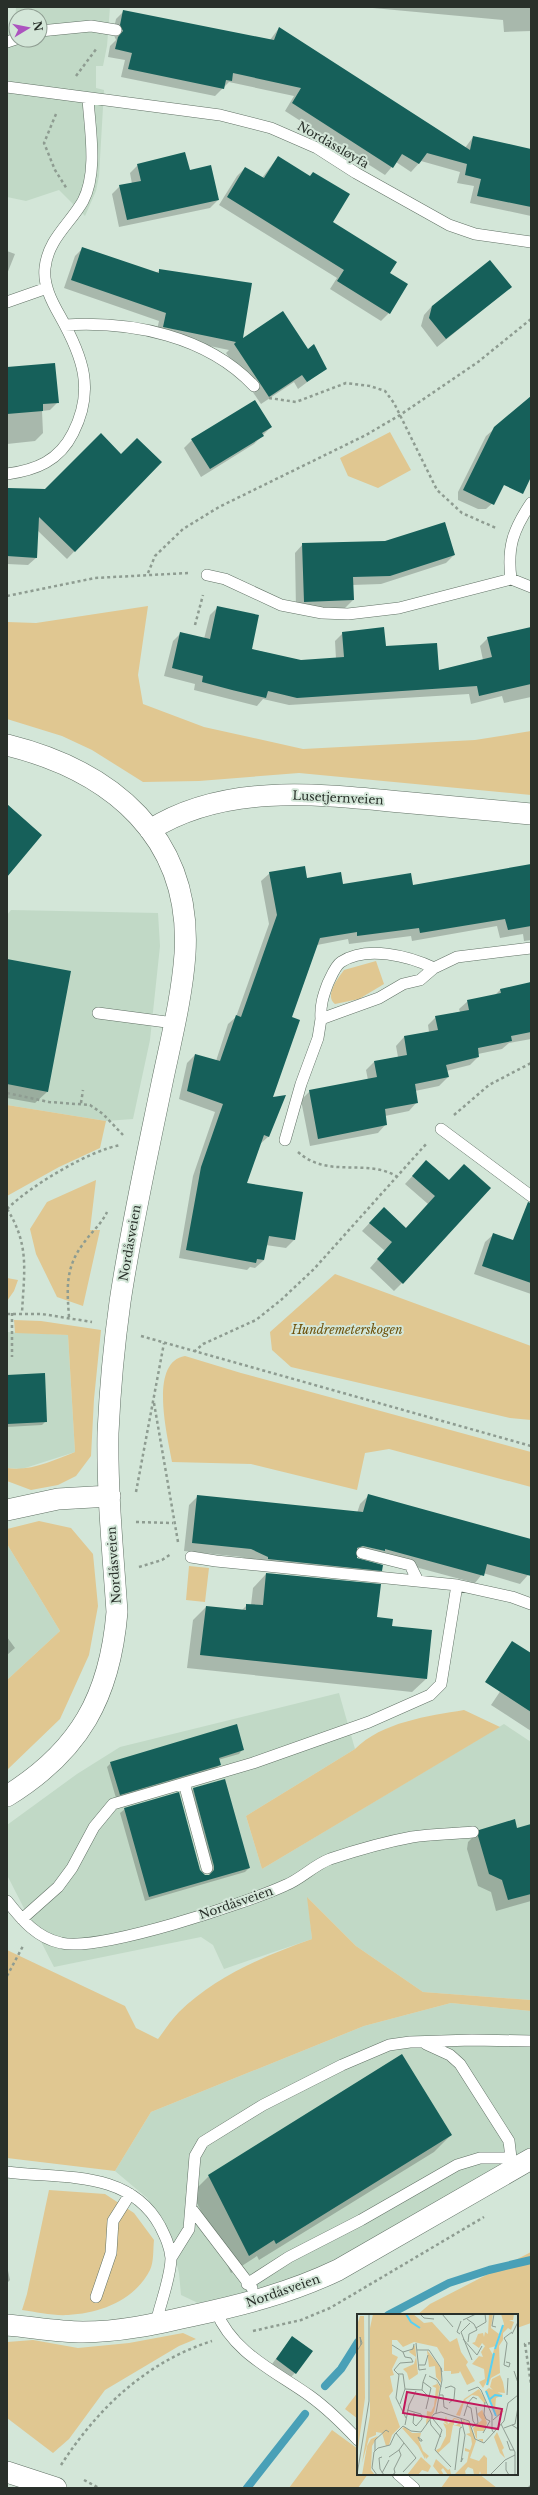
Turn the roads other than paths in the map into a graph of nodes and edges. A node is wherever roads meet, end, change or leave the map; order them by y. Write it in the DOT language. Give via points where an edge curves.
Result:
graph roads {
  1 [pos="48,30"];
  2 [pos="116,30"];
  3 [pos="7,87"];
  4 [pos="88,99"];
  5 [pos="531,242"];
  6 [pos="47,288"];
  7 [pos="7,302"];
  8 [pos="65,325"];
  9 [pos="254,386"];
  10 [pos="7,474"];
  11 [pos="531,503"];
  12 [pos="207,575"];
  13 [pos="511,579"];
  14 [pos="531,587"];
  15 [pos="7,746"];
  16 [pos="531,814"];
  17 [pos="150,830"];
  18 [pos="531,948"];
  19 [pos="434,968"];
  20 [pos="98,1013"];
  21 [pos="321,1019"];
  22 [pos="174,1023"];
  23 [pos="441,1129"];
  24 [pos="285,1140"];
  25 [pos="531,1196"];
  26 [pos="110,1504"];
  27 [pos="9,1507"];
  28 [pos="362,1552"];
  29 [pos="191,1557"];
  30 [pos="418,1581"];
  31 [pos="457,1585"];
  32 [pos="531,1604"];
  33 [pos="184,1783"];
  34 [pos="7,1796"];
  35 [pos="473,1832"];
  36 [pos="206,1868"];
  37 [pos="7,1901"];
  38 [pos="22,1919"];
  39 [pos="531,2041"];
  40 [pos="423,2044"];
  41 [pos="520,2162"];
  42 [pos="7,2172"];
  43 [pos="130,2194"];
  44 [pos="191,2208"];
  45 [pos="171,2258"];
  46 [pos="247,2284"];
  47 [pos="96,2297"];
  48 [pos="263,2300"];
  49 [pos="216,2311"];
  50 [pos="156,2323"];
  51 [pos="7,2325"];
  52 [pos="357,2439"];
  53 [pos="8,2473"];
  54 [pos="399,2475"];
  55 [pos="24,2488"];
  56 [pos="56,2488"];
  57 [pos="414,2488"];
  1 -- 2 [label="lane" via="65,28"];
  3 -- 4 [label="lane, Nordåssløyfa"];
  4 -- 5 [label="lane, Nordåssløyfa" via="220,115 271,128 317,148 449,225 481,235"];
  4 -- 6 [label="lane" via="91,157 89,179 82,201 50,247 44,270"];
  6 -- 7 [label="lane"];
  6 -- 8 [label="lane"];
  8 -- 9 [label="lane" via="105,324 181,340 227,361"];
  8 -- 10 [label="lane" via="84,374 86,394 78,423 69,441 50,461 34,469"];
  11 -- 13 [label="lane" via="514,535 508,556"];
  12 -- 13 [label="lane" via="225,579 281,605 322,613 348,614 399,608"];
  13 -- 14 [label="lane"];
  15 -- 17 [label="street, Nordåsveien" via="53,759 99,782 130,806"];
  16 -- 17 [label="street, Lusetjernveien" via="352,797 275,795 198,807 166,820"];
  17 -- 22 [label="street, Nordåsveien" via="170,866 182,906 184,954"];
  18 -- 19 [label="lane" via="457,957"];
  19 -- 21 [label="lane" via="420,980 404,984 379,998"];
  19 -- 21 [label="lane" via="419,961 381,954 352,958 340,963 320,1005"];
  20 -- 22 [label="lane"];
  21 -- 24 [label="lane" via="318,1038 301,1084"];
  22 -- 26 [label="street, Nordåsveien" via="133,1222 120,1305 110,1398"];
  23 -- 25 [label="lane"];
  26 -- 27 [label="street" via="58,1499"];
  26 -- 34 [label="street, Nordåsveien" via="117,1612 115,1640 108,1674 85,1726 47,1768"];
  28 -- 30 [label="lane" via="410,1565"];
  29 -- 30 [label="lane"];
  30 -- 31 [label="lane"];
  31 -- 32 [label="lane" via="512,1597"];
  31 -- 33 [label="lane" via="441,1684 430,1695 361,1725 253,1763"];
  33 -- 36 [label="lane"];
  33 -- 38 [label="lane" via="113,1804 94,1827 72,1868 58,1887"];
  35 -- 38 [label="lane, Nordåsveien" via="413,1837 343,1855 328,1860 287,1885 230,1907 130,1934 74,1944 61,1943 32,1930"];
  37 -- 38 [label="lane, Nordåsveien"];
  39 -- 40 [label="lane" via="472,2040"];
  40 -- 41 [label="lane" via="450,2055 460,2064"];
  40 -- 44 [label="lane" via="410,2042 389,2045 342,2065 288,2091 203,2142 195,2156"];
  41 -- 46 [label="lane, Nordåsveien" via="480,2158 457,2165 361,2220 289,2257"];
  41 -- 48 [label="street, Nordåsveien" via="338,2270 312,2283"];
  42 -- 43 [label="lane" via="85,2178 109,2183"];
  43 -- 45 [label="lane" via="146,2206 157,2222 167,2241"];
  43 -- 47 [label="lane" via="112,2221 111,2253"];
  44 -- 45 [label="lane" via="189,2229"];
  44 -- 46 [label="lane"];
  45 -- 50 [label="lane"];
  46 -- 48 [label="lane"];
  48 -- 49 [label="street, Nordåsveien"];
  49 -- 50 [label="street, Nordåsveien"];
  49 -- 52 [label="lane" via="229,2336 240,2348 311,2397"];
  50 -- 51 [label="street, Nordåsveien" via="84,2332"];
  53 -- 55 [label="street"];
  53 -- 56 [label="street"];
  54 -- 57 [label="lane"];
}
